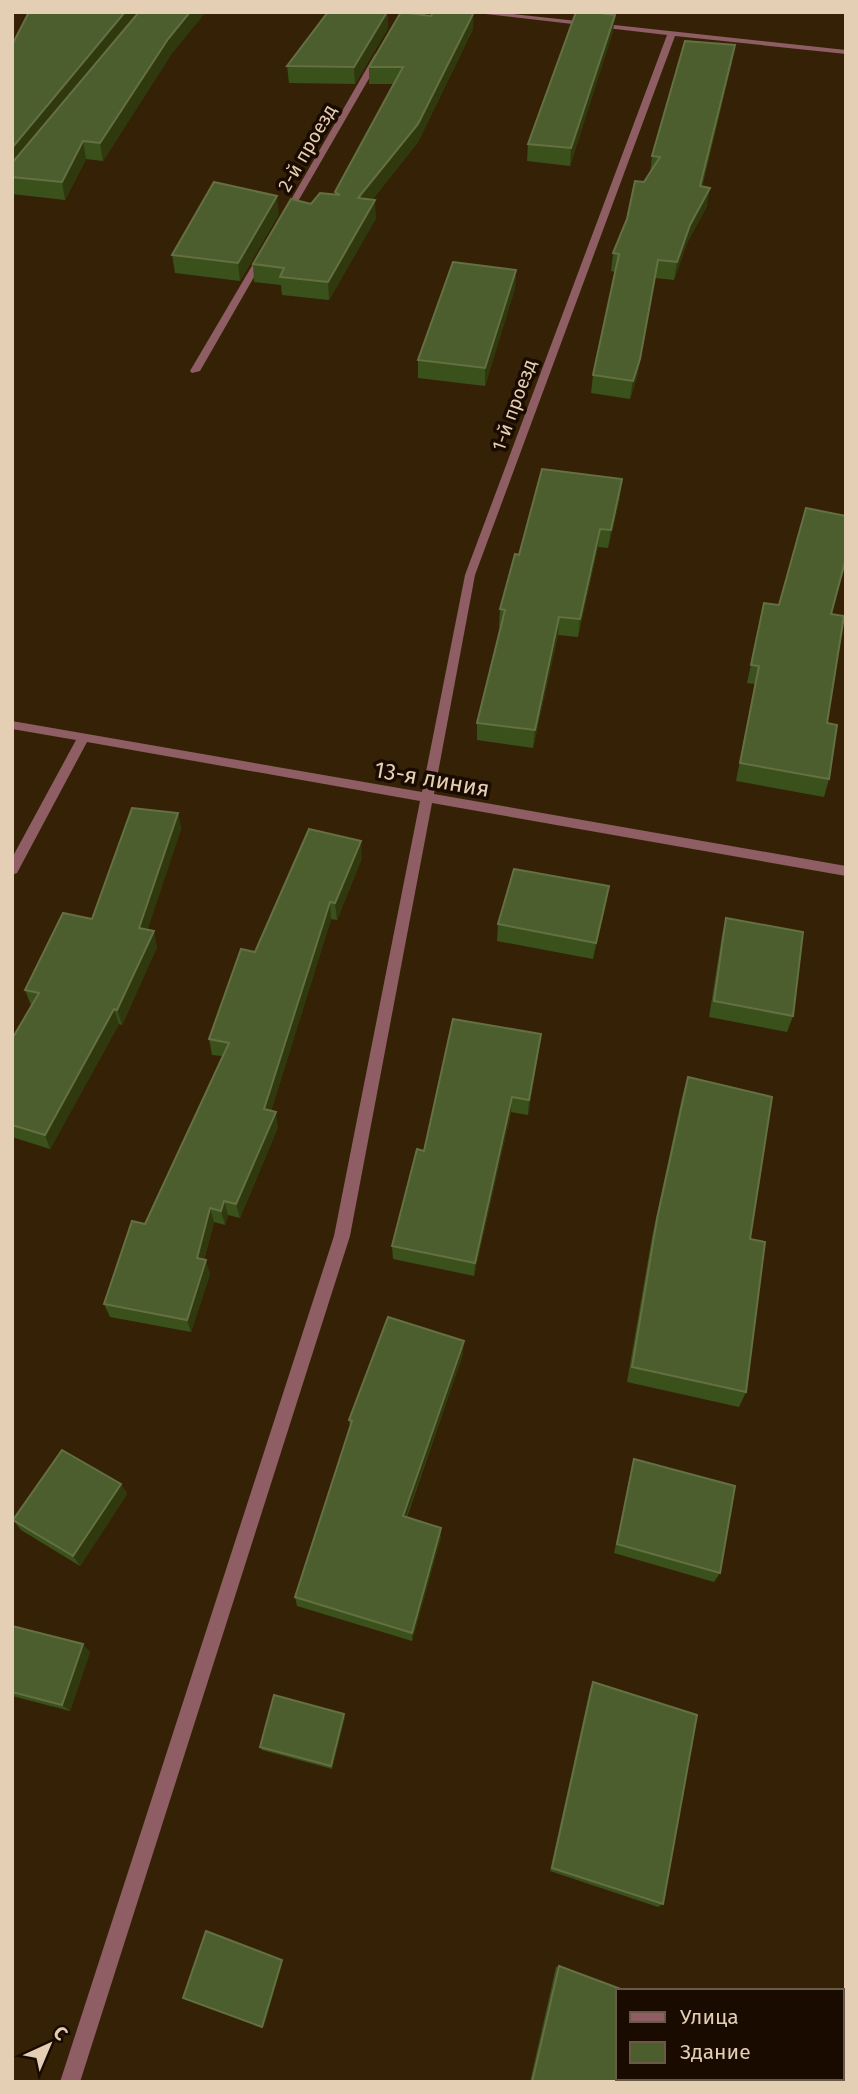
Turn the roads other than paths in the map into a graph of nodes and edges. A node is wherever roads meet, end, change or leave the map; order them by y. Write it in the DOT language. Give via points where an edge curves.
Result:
graph roads {
  1 [pos="471,12"];
  2 [pos="672,33"];
  3 [pos="383,47"];
  4 [pos="846,52"];
  5 [pos="282,222"];
  6 [pos="269,245"];
  7 [pos="195,372"];
  8 [pos="12,725"];
  9 [pos="83,739"];
  10 [pos="426,800"];
  11 [pos="12,870"];
  12 [pos="846,871"];
  13 [pos="70,2082"];
  1 -- 2 [label="street"];
  2 -- 4 [label="street"];
  2 -- 10 [label="street, 1-й проезд" via="470,575"];
  3 -- 5 [label="street, 2-й проезд"];
  6 -- 7 [label="street"];
  8 -- 9 [label="street, 13-я линия"];
  9 -- 10 [label="street, 13-я линия"];
  9 -- 11 [label="street"];
  10 -- 12 [label="street, 13-я линия"];
  10 -- 13 [label="street, 1-й проезд" via="342,1236"];
}
